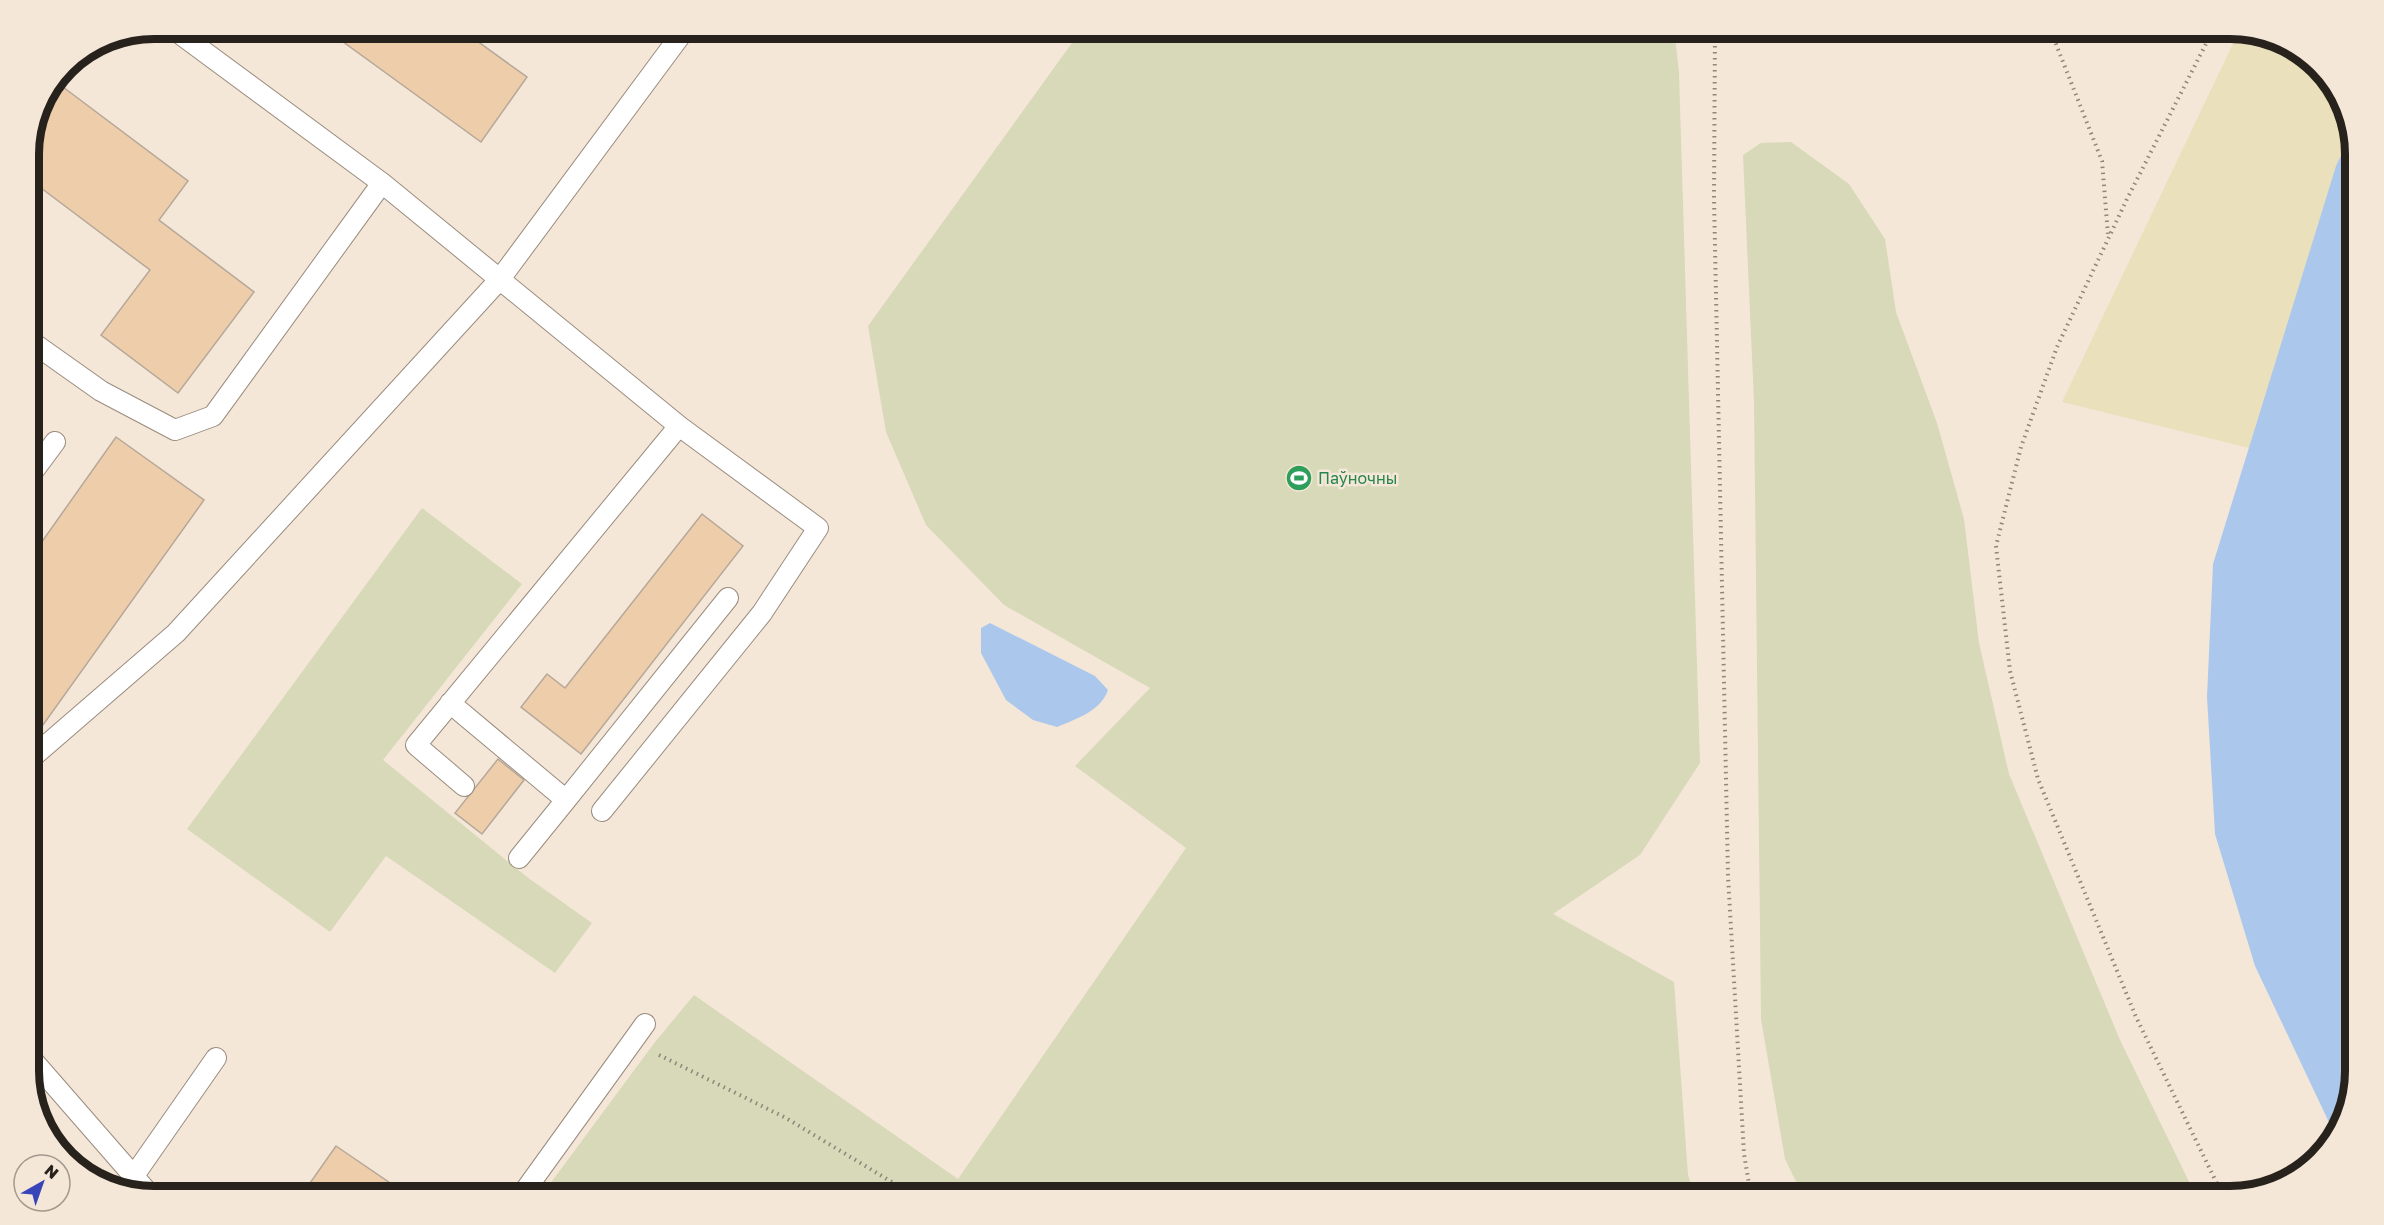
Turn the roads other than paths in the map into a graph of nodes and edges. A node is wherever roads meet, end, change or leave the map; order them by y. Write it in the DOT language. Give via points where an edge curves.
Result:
graph roads {
  1 [pos="187,39"];
  2 [pos="678,39"];
  3 [pos="382,183"];
  4 [pos="500,279"];
  5 [pos="39,347"];
  6 [pos="679,426"];
  7 [pos="55,442"];
  8 [pos="39,464"];
  9 [pos="728,598"];
  10 [pos="450,703"];
  11 [pos="39,751"];
  12 [pos="464,786"];
  13 [pos="566,800"];
  14 [pos="602,811"];
  15 [pos="519,858"];
  16 [pos="645,1024"];
  17 [pos="216,1058"];
  18 [pos="39,1068"];
  19 [pos="133,1177"];
  20 [pos="141,1185"];
  21 [pos="529,1186"];
  1 -- 3 [label="lane"];
  2 -- 4 [label="lane"];
  3 -- 4 [label="lane"];
  3 -- 5 [label="lane" via="213,416 175,430 101,391"];
  4 -- 6 [label="lane"];
  4 -- 11 [label="lane" via="176,633"];
  6 -- 10 [label="lane"];
  6 -- 14 [label="lane" via="818,528 762,613"];
  7 -- 8 [label="lane"];
  9 -- 13 [label="lane"];
  10 -- 12 [label="lane" via="416,745"];
  10 -- 13 [label="lane"];
  13 -- 15 [label="lane"];
  16 -- 21 [label="lane"];
  17 -- 19 [label="lane"];
  18 -- 19 [label="lane"];
  19 -- 20 [label="lane"];
}
